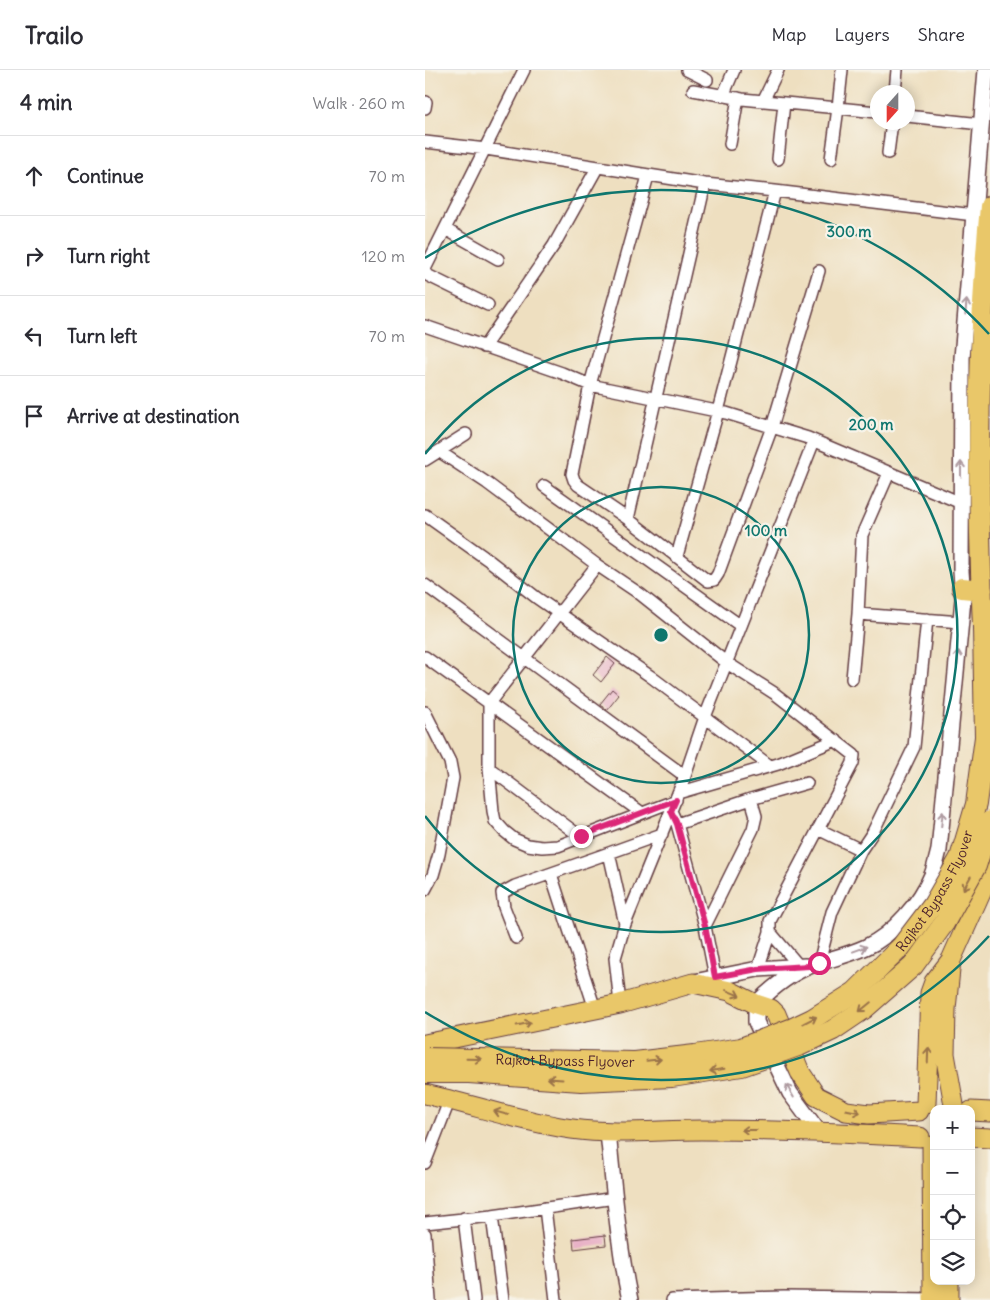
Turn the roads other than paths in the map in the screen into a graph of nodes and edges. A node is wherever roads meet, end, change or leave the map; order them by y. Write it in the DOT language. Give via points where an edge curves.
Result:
graph roads {
  1 [pos="524,70"];
  2 [pos="688,70"];
  3 [pos="734,70"];
  4 [pos="778,70"];
  5 [pos="842,70"];
  6 [pos="897,70"];
  7 [pos="986,70"];
  8 [pos="707,80"];
  9 [pos="896,85"];
  10 [pos="693,90"];
  11 [pos="723,96"];
  12 [pos="738,98"];
  13 [pos="763,101"];
  14 [pos="784,103"];
  15 [pos="837,108"];
  16 [pos="870,111"];
  17 [pos="915,117"];
  18 [pos="981,124"];
  19 [pos="891,130"];
  20 [pos="425,142"];
  21 [pos="730,144"];
  22 [pos="486,149"];
  23 [pos="888,153"];
  24 [pos="778,159"];
  25 [pos="831,159"];
  26 [pos="597,168"];
  27 [pos="648,176"];
  28 [pos="705,184"];
  29 [pos="775,191"];
  30 [pos="982,211"];
  31 [pos="445,229"];
  32 [pos="498,259"];
  33 [pos="425,269"];
  34 [pos="819,271"];
  35 [pos="425,274"];
  36 [pos="487,305"];
  37 [pos="425,326"];
  38 [pos="484,347"];
  39 [pos="590,385"];
  40 [pos="656,399"];
  41 [pos="718,411"];
  42 [pos="772,427"];
  43 [pos="466,434"];
  44 [pos="814,441"];
  45 [pos="439,452"];
  46 [pos="425,460"];
  47 [pos="889,473"];
  48 [pos="544,486"];
  49 [pos="961,503"];
  50 [pos="425,515"];
  51 [pos="628,519"];
  52 [pos="677,556"];
  53 [pos="597,565"];
  54 [pos="425,585"];
  55 [pos="972,589"];
  56 [pos="559,614"];
  57 [pos="858,614"];
  58 [pos="927,619"];
  59 [pos="961,622"];
  60 [pos="741,626"];
  61 [pos="425,657"];
  62 [pos="524,658"];
  63 [pos="727,663"];
  64 [pos="852,679"];
  65 [pos="489,703"];
  66 [pos="425,712"];
  67 [pos="705,717"];
  68 [pos="428,724"];
  69 [pos="836,740"];
  70 [pos="770,766"];
  71 [pos="489,768"];
  72 [pos="685,776"];
  73 [pos="807,783"];
  74 [pos="677,796"];
  75 [pos="751,798"];
  76 [pos="671,811"];
  77 [pos="642,813"];
  78 [pos="990,821"];
  79 [pos="677,824"];
  80 [pos="818,830"];
  81 [pos="662,834"];
  82 [pos="581,836"];
  83 [pos="861,850"];
  84 [pos="609,852"];
  85 [pos="990,870"];
  86 [pos="551,874"];
  87 [pos="425,890"];
  88 [pos="625,924"];
  89 [pos="705,926"];
  90 [pos="770,932"];
  91 [pos="516,938"];
  92 [pos="951,960"];
  93 [pos="810,965"];
  94 [pos="758,969"];
  95 [pos="715,977"];
  96 [pos="693,983"];
  97 [pos="620,1004"];
  98 [pos="756,1004"];
  99 [pos="595,1009"];
  100 [pos="428,1044"];
  101 [pos="425,1073"];
  102 [pos="425,1094"];
  103 [pos="450,1099"];
  104 [pos="954,1105"];
  105 [pos="960,1105"];
  106 [pos="923,1108"];
  107 [pos="975,1110"];
  108 [pos="990,1112"];
  109 [pos="818,1131"];
  110 [pos="608,1133"];
  111 [pos="975,1137"];
  112 [pos="990,1138"];
  113 [pos="929,1143"];
  114 [pos="425,1163"];
  115 [pos="615,1198"];
  116 [pos="545,1208"];
  117 [pos="492,1216"];
  118 [pos="464,1218"];
  119 [pos="425,1223"];
  120 [pos="425,1234"];
  121 [pos="933,1240"];
  122 [pos="936,1285"];
  123 [pos="947,1285"];
  124 [pos="784,1298"];
  125 [pos="731,1299"];
  126 [pos="841,1299"];
  127 [pos="430,1300"];
  128 [pos="474,1300"];
  129 [pos="503,1300"];
  130 [pos="556,1300"];
  131 [pos="629,1300"];
  132 [pos="672,1300"];
  133 [pos="685,1300"];
  134 [pos="939,1300"];
  1 -- 22 [label="street"];
  2 -- 8 [label="street"];
  3 -- 11 [label="street"];
  4 -- 13 [label="street"];
  5 -- 15 [label="street"];
  6 -- 9 [label="street"];
  7 -- 18 [label="street"];
  10 -- 11 [label="street"];
  11 -- 12 [label="street"];
  12 -- 13 [label="street"];
  12 -- 21 [label="street"];
  13 -- 14 [label="street"];
  14 -- 15 [label="street"];
  14 -- 24 [label="street"];
  15 -- 16 [label="street"];
  15 -- 25 [label="street"];
  17 -- 18 [label="street"];
  18 -- 30 [label="street"];
  19 -- 23 [label="street"];
  20 -- 22 [label="street"];
  22 -- 26 [label="street"];
  22 -- 31 [label="street"];
  26 -- 27 [label="street"];
  26 -- 38 [label="street" via="554,245"];
  27 -- 28 [label="street"];
  27 -- 39 [label="street"];
  28 -- 29 [label="street"];
  28 -- 40 [label="street"];
  29 -- 30 [label="street"];
  29 -- 41 [label="street"];
  49 -- 30 [label="street, one-way" via="962,358"];
  30 -- 55 [label="highway, Rajkot Bypass Flyover" via="978,459"];
  31 -- 32 [label="street"];
  31 -- 33 [label="street"];
  34 -- 42 [label="street"];
  35 -- 36 [label="street"];
  37 -- 38 [label="street"];
  38 -- 39 [label="street"];
  39 -- 40 [label="street"];
  39 -- 51 [label="street" via="572,474 578,485"];
  40 -- 41 [label="street"];
  40 -- 51 [label="street"];
  41 -- 42 [label="street"];
  41 -- 52 [label="street"];
  42 -- 44 [label="street"];
  42 -- 52 [label="street" via="714,580 708,581"];
  43 -- 45 [label="street"];
  44 -- 47 [label="street"];
  44 -- 60 [label="street"];
  45 -- 46 [label="street"];
  45 -- 53 [label="street" via="487,483"];
  47 -- 49 [label="street"];
  47 -- 57 [label="street" via="862,535"];
  48 -- 60 [label="street"];
  49 -- 55 [label="street"];
  50 -- 56 [label="street"];
  51 -- 52 [label="street"];
  53 -- 56 [label="street"];
  53 -- 63 [label="street" via="640,594"];
  54 -- 62 [label="street"];
  55 -- 59 [label="street" via="963,599"];
  100 -- 55 [label="highway, Rajkot Bypass Flyover, one-way, bridge" via="635,1062 695,1055 741,1048 793,1028 855,992 901,947 933,905 959,858 976,804 985,737 983,627"];
  56 -- 62 [label="street"];
  56 -- 67 [label="street"];
  57 -- 58 [label="street"];
  57 -- 64 [label="street"];
  58 -- 59 [label="street"];
  58 -- 83 [label="street" via="914,747"];
  93 -- 59 [label="street, one-way" via="880,940 895,928 932,875 939,850"];
  60 -- 63 [label="street"];
  61 -- 65 [label="street"];
  62 -- 65 [label="street"];
  62 -- 72 [label="street"];
  63 -- 67 [label="street"];
  63 -- 69 [label="street" via="774,693"];
  65 -- 71 [label="street"];
  65 -- 77 [label="street"];
  66 -- 68 [label="street"];
  67 -- 70 [label="street"];
  67 -- 72 [label="street"];
  68 -- 87 [label="street" via="450,762 453,778 439,854"];
  69 -- 70 [label="street"];
  69 -- 80 [label="street" via="849,749 855,759"];
  70 -- 74 [label="street"];
  71 -- 82 [label="street"];
  71 -- 82 [label="street" via="495,821 514,839 542,847 558,846"];
  72 -- 74 [label="street"];
  73 -- 75 [label="street"];
  74 -- 76 [label="street"];
  74 -- 77 [label="street"];
  75 -- 79 [label="street"];
  75 -- 89 [label="street" via="756,822"];
  76 -- 79 [label="street"];
  76 -- 81 [label="street"];
  77 -- 82 [label="street"];
  78 -- 101 [label="highway, Rajkot Bypass Flyover, one-way, bridge" via="976,866 945,922 913,966 864,1009 833,1030 801,1045 742,1066 672,1077 581,1080"];
  79 -- 89 [label="street"];
  80 -- 83 [label="street"];
  80 -- 90 [label="street" via="770,921"];
  81 -- 84 [label="street"];
  81 -- 88 [label="street"];
  83 -- 93 [label="street"];
  84 -- 86 [label="street"];
  84 -- 88 [label="street"];
  85 -- 92 [label="main road"];
  86 -- 91 [label="street" via="502,893"];
  86 -- 99 [label="street"];
  88 -- 97 [label="street" via="615,958"];
  89 -- 95 [label="street"];
  90 -- 93 [label="street"];
  90 -- 94 [label="street"];
  92 -- 105 [label="main road" via="945,1054"];
  106 -- 92 [label="main road, one-way" via="930,993 934,982"];
  93 -- 94 [label="street"];
  93 -- 98 [label="street" via="776,984"];
  94 -- 95 [label="street"];
  95 -- 96 [label="street"];
  96 -- 97 [label="main road"];
  96 -- 98 [label="main road, one-way" via="730,991"];
  97 -- 99 [label="main road"];
  98 -- 106 [label="main road, one-way" via="776,1014 800,1072 816,1096 846,1111 869,1114"];
  109 -- 98 [label="street, one-way" via="790,1093 756,1022"];
  100 -- 99 [label="main road, one-way"];
  102 -- 103 [label="main road"];
  110 -- 103 [label="main road, one-way" via="549,1125"];
  103 -- 114 [label="street"];
  104 -- 106 [label="main road" via="935,1100"];
  106 -- 113 [label="main road" via="916,1120 917,1128"];
  107 -- 108 [label="main road"];
  109 -- 110 [label="main road, one-way"];
  109 -- 113 [label="main road"];
  110 -- 115 [label="street"];
  111 -- 112 [label="main road"];
  113 -- 121 [label="main road"];
  115 -- 116 [label="street"];
  115 -- 131 [label="street"];
  116 -- 117 [label="street"];
  116 -- 130 [label="street"];
  117 -- 118 [label="street"];
  117 -- 129 [label="street"];
  118 -- 119 [label="street"];
  118 -- 128 [label="street"];
  120 -- 127 [label="street"];
  122 -- 134 [label="main road"];
  123 -- 134 [label="main road"];
  124 -- 125 [label="street"];
  124 -- 126 [label="street"];
  125 -- 133 [label="street"];
  126 -- 134 [label="street"];
  132 -- 133 [label="street"];
}
